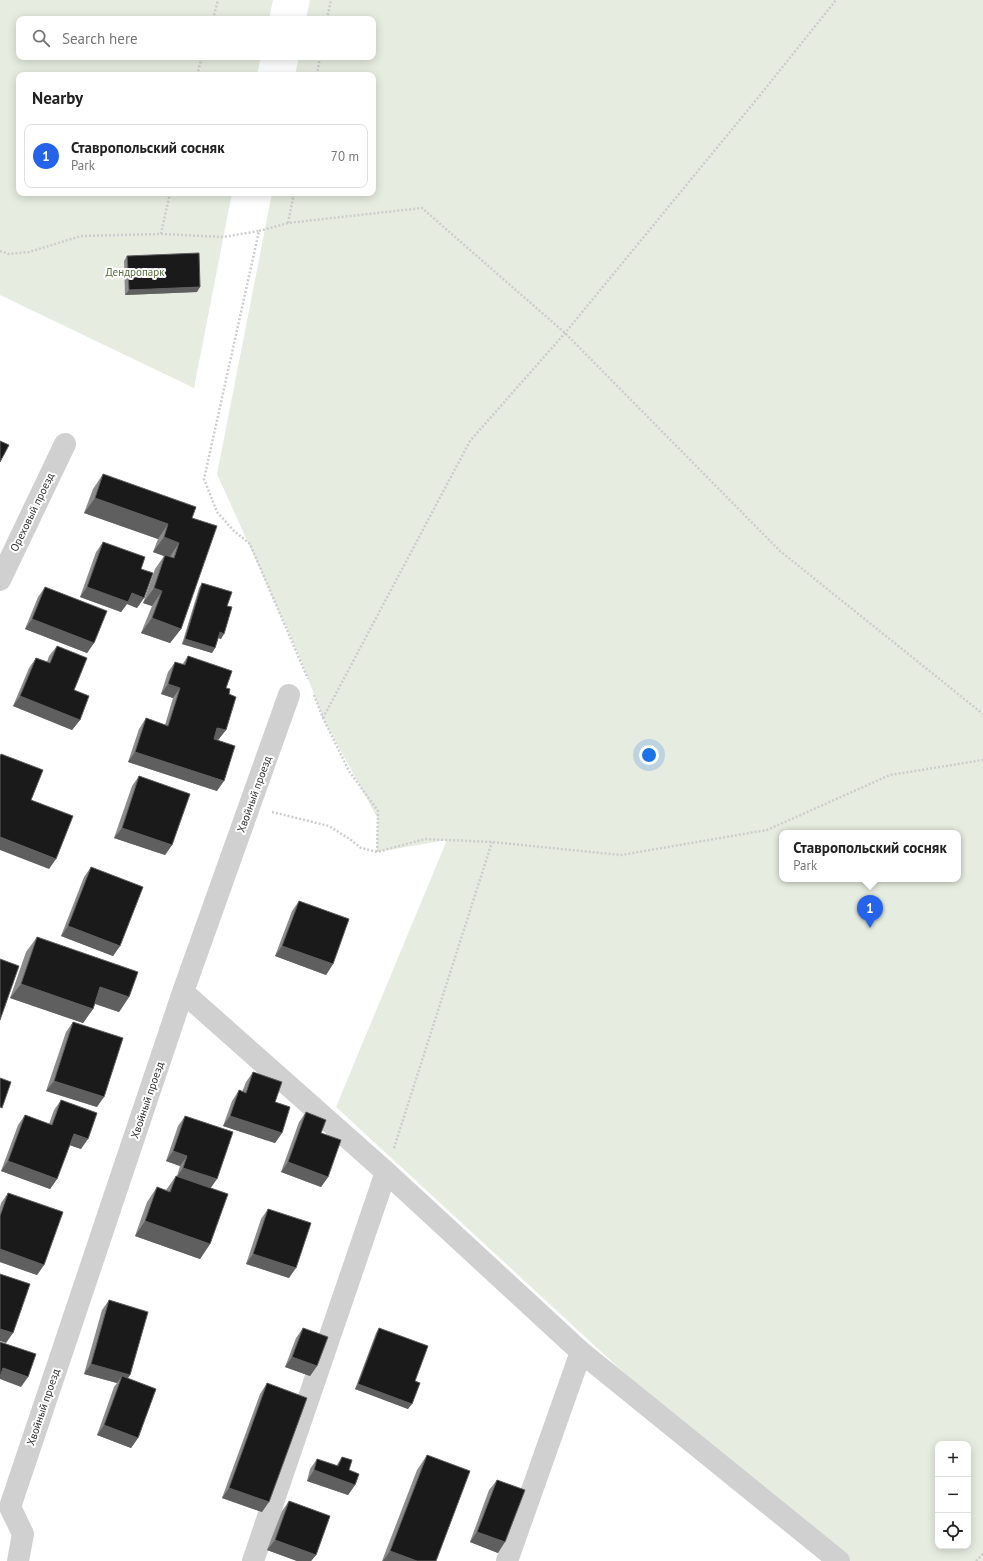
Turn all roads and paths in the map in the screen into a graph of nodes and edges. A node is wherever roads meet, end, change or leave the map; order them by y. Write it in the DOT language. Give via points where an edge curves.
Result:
graph roads {
  1 [pos="218,0"];
  2 [pos="331,0"];
  3 [pos="836,0"];
  4 [pos="214,16"];
  5 [pos="328,16"];
  6 [pos="201,60"];
  7 [pos="319,60"];
  8 [pos="198,72"];
  9 [pos="317,72"];
  10 [pos="169,196"];
  11 [pos="293,196"];
  12 [pos="288,223"];
  13 [pos="259,231"];
  14 [pos="161,234"];
  15 [pos="0,251"];
  16 [pos="565,333"];
  17 [pos="65,444"];
  18 [pos="0,580"];
  19 [pos="309,682"];
  20 [pos="312,689"];
  21 [pos="289,695"];
  22 [pos="983,714"];
  23 [pos="323,718"];
  24 [pos="983,760"];
  25 [pos="248,809"];
  26 [pos="492,842"];
  27 [pos="377,852"];
  28 [pos="183,992"];
  29 [pos="386,1172"];
  30 [pos="581,1352"];
  31 [pos="5,1505"];
  32 [pos="983,1554"];
  33 [pos="18,1561"];
  34 [pos="253,1561"];
  35 [pos="507,1561"];
  36 [pos="839,1561"];
  37 [pos="976,1561"];
  1 -- 4 [label="path"];
  2 -- 5 [label="path"];
  3 -- 16 [label="path"];
  6 -- 8 [label="path"];
  7 -- 9 [label="path"];
  10 -- 14 [label="path"];
  11 -- 12 [label="path"];
  12 -- 13 [label="path"];
  12 -- 16 [label="path" via="422,208"];
  13 -- 14 [label="path" via="223,237"];
  13 -- 19 [label="path" via="204,479 217,512 250,544"];
  14 -- 15 [label="path" via="81,236 29,252 9,254"];
  16 -- 22 [label="path" via="780,550"];
  16 -- 23 [label="path" via="470,441"];
  17 -- 18 [label="street, Ореховый проезд"];
  20 -- 23 [label="path"];
  21 -- 25 [label="street, Хвойный проезд"];
  23 -- 27 [label="path" via="350,771 378,811"];
  24 -- 26 [label="path" via="890,774 767,830 621,855"];
  25 -- 27 [label="path" via="277,812 329,826 361,848"];
  25 -- 28 [label="street, Хвойный проезд"];
  26 -- 27 [label="path" via="426,839"];
  26 -- 29 [label="path"];
  28 -- 29 [label="street"];
  28 -- 31 [label="street, Хвойный проезд"];
  29 -- 30 [label="street"];
  29 -- 34 [label="street"];
  30 -- 35 [label="street"];
  30 -- 36 [label="street"];
  31 -- 33 [label="street" via="23,1534"];
  32 -- 37 [label="path"];
}
